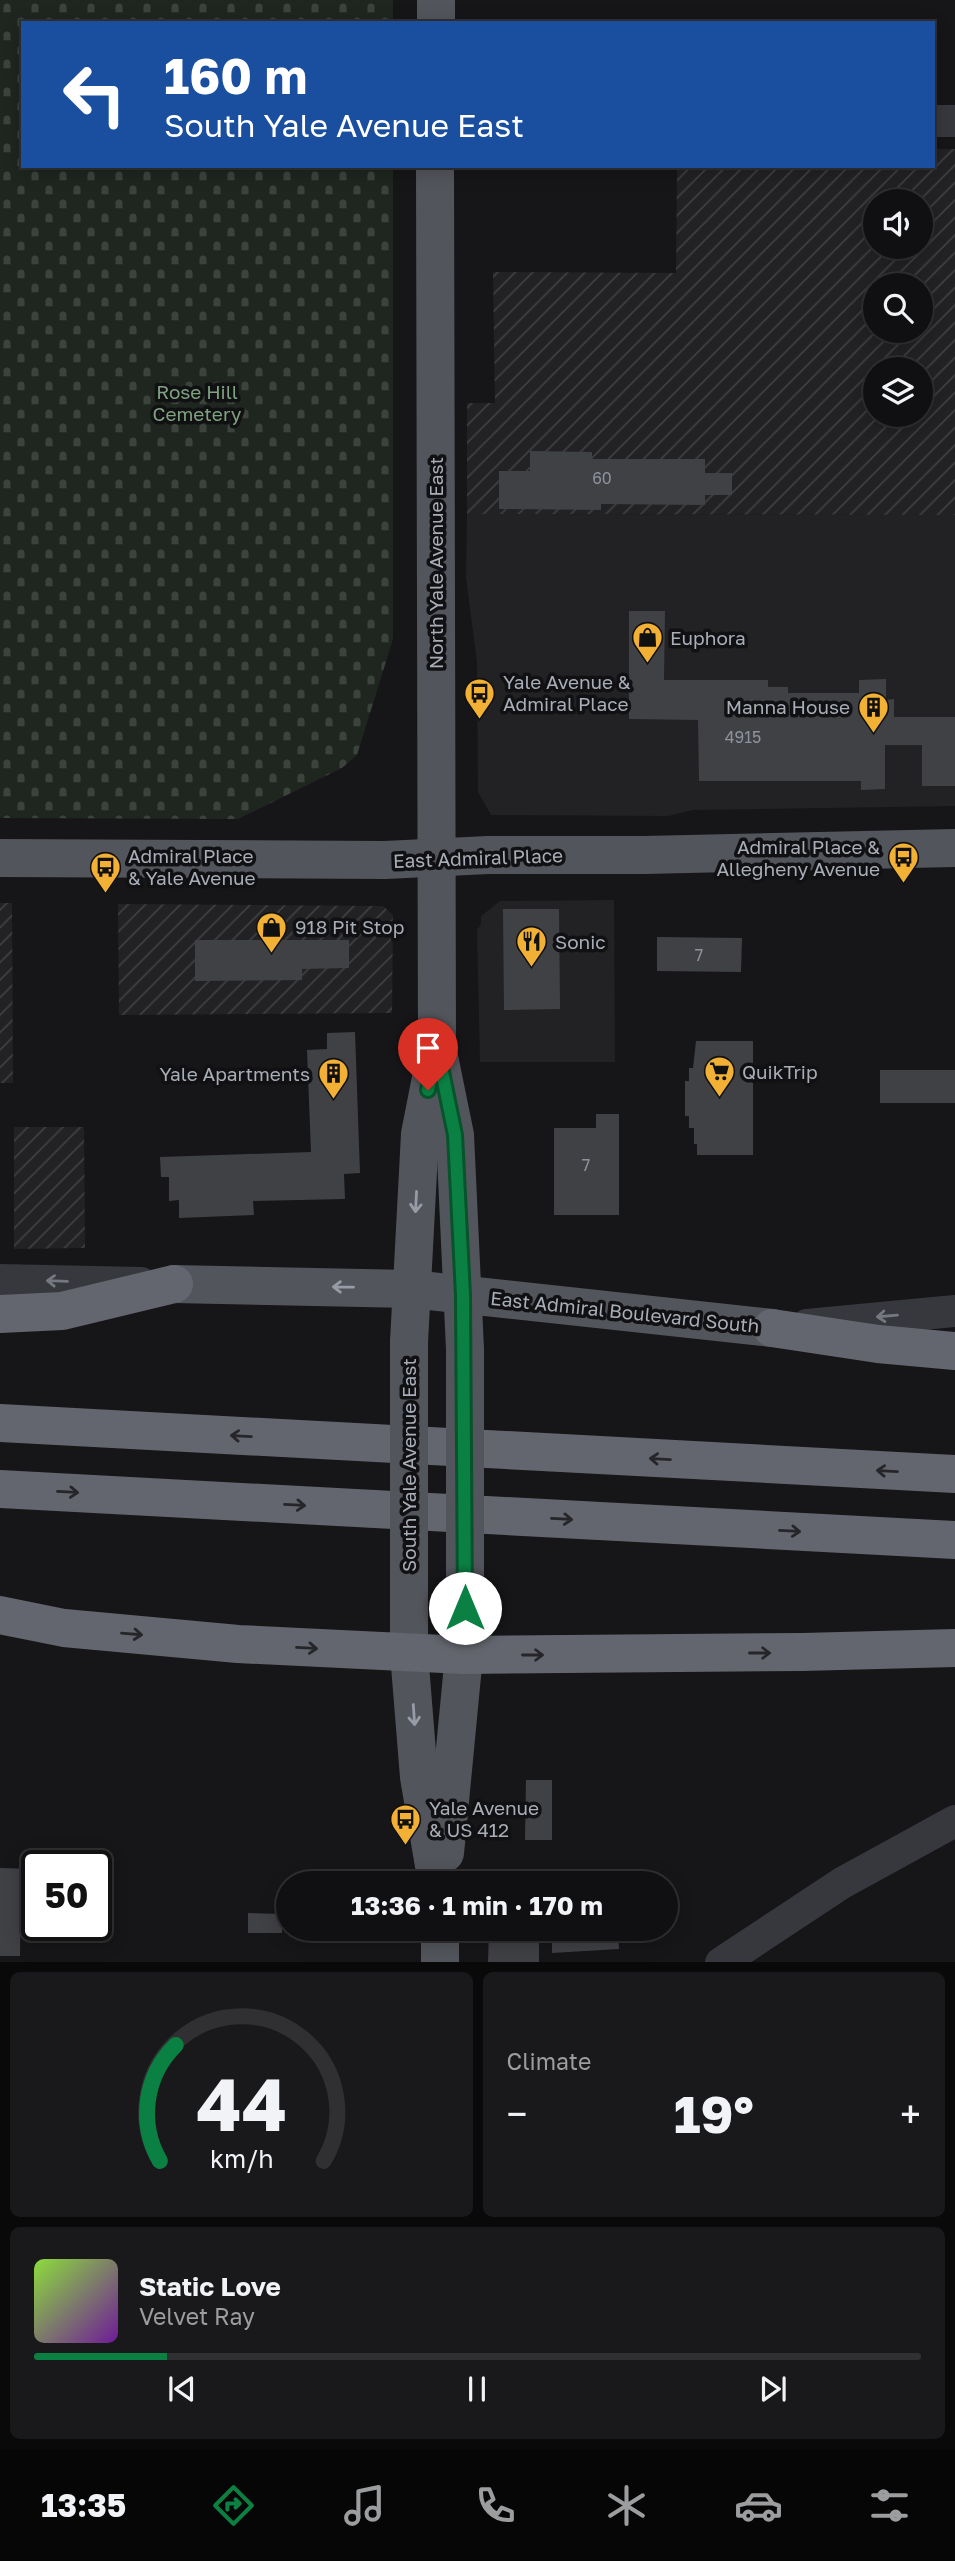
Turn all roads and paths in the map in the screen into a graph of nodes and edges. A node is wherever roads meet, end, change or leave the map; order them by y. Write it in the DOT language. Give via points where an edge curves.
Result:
graph roads {
  1 [pos="436,0"];
  2 [pos="436,21"];
  3 [pos="935,121"];
  4 [pos="955,121"];
  5 [pos="435,168"];
  6 [pos="955,848"];
  7 [pos="0,858"];
  8 [pos="435,858"];
  9 [pos="436,959"];
  10 [pos="437,1047"];
  11 [pos="0,1280"];
  12 [pos="174,1284"];
  13 [pos="411,1289"];
  14 [pos="463,1295"];
  15 [pos="955,1311"];
  16 [pos="0,1314"];
  17 [pos="772,1328"];
  18 [pos="955,1352"];
  19 [pos="0,1423"];
  20 [pos="955,1474"];
  21 [pos="0,1489"];
  22 [pos="955,1540"];
  23 [pos="0,1615"];
  24 [pos="955,1648"];
  25 [pos="410,1653"];
  26 [pos="464,1655"];
  27 [pos="955,1821"];
  28 [pos="435,1871"];
  29 [pos="443,1871"];
  30 [pos="440,1941"];
  31 [pos="440,1962"];
  32 [pos="721,1962"];
  1 -- 2 [label="main road"];
  3 -- 4 [label="street"];
  5 -- 8 [label="main road, North Yale Avenue East"];
  6 -- 8 [label="main road, East Admiral Place"];
  7 -- 8 [label="main road, East Admiral Place"];
  8 -- 9 [label="main road, North Yale Avenue East"];
  9 -- 10 [label="main road, South Yale Avenue East"];
  10 -- 13 [label="main road, South Yale Avenue East, one-way" via="419,1134"];
  10 -- 14 [label="main road, South Yale Avenue East" via="455,1135"];
  12 -- 11 [label="street, East Admiral Boulevard South, one-way"];
  13 -- 12 [label="main road, East Admiral Boulevard South, one-way"];
  12 -- 16 [label="highway" via="62,1311"];
  13 -- 14 [label="main road, East Admiral Boulevard South"];
  13 -- 25 [label="main road, South Yale Avenue East, bridge"];
  14 -- 17 [label="main road, East Admiral Boulevard South"];
  14 -- 26 [label="main road, South Yale Avenue East, bridge"];
  15 -- 17 [label="street, East Admiral Boulevard South, one-way"];
  17 -- 18 [label="highway"];
  20 -- 19 [label="highway, one-way"];
  21 -- 22 [label="highway, one-way"];
  23 -- 25 [label="highway, one-way" via="64,1628"];
  26 -- 24 [label="highway, one-way"];
  25 -- 26 [label="highway"];
  25 -- 28 [label="main road, South Yale Avenue East, one-way" via="419,1777"];
  26 -- 29 [label="main road, South Yale Avenue East"];
  27 -- 32 [label="street" via="842,1883"];
  30 -- 31 [label="main road"];
}
